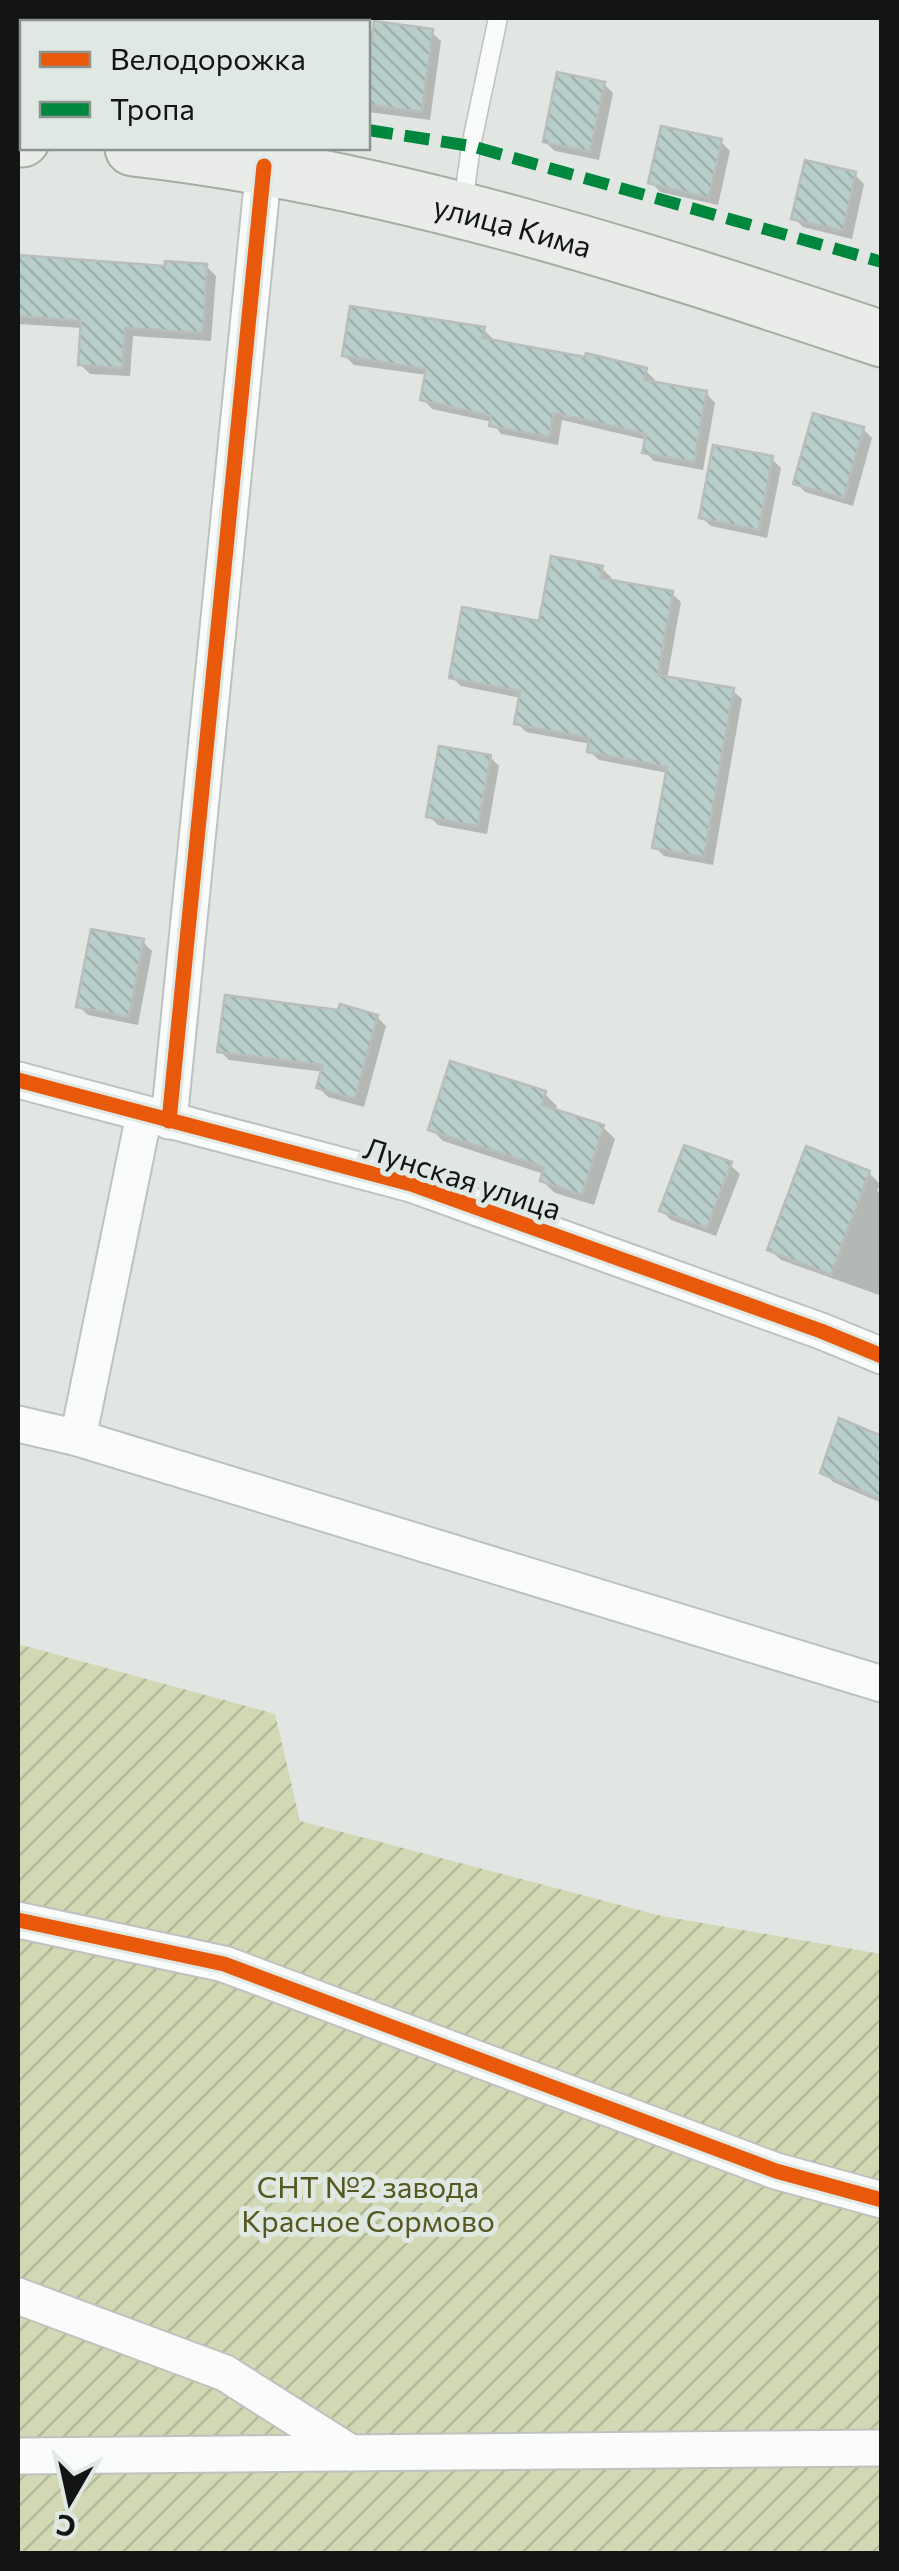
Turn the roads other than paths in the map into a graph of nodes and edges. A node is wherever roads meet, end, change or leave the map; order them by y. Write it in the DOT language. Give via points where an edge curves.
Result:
graph roads {
  1 [pos="498,18"];
  2 [pos="148,150"];
  3 [pos="264,166"];
  4 [pos="462,210"];
  5 [pos="882,339"];
  6 [pos="18,1080"];
  7 [pos="157,1118"];
  8 [pos="882,1356"];
  9 [pos="18,1424"];
  10 [pos="78,1438"];
  11 [pos="882,1684"];
  12 [pos="18,1920"];
  13 [pos="882,2200"];
  14 [pos="18,2296"];
  15 [pos="882,2448"];
  16 [pos="351,2453"];
  17 [pos="18,2456"];
  1 -- 4 [label="lane"];
  2 -- 3 [label="main road, улица Кима"];
  3 -- 4 [label="main road, улица Кима"];
  3 -- 7 [label="street"];
  4 -- 5 [label="main road, улица Кима"];
  6 -- 7 [label="street, Лунская улица"];
  7 -- 8 [label="street, Лунская улица" via="411,1184"];
  7 -- 10 [label="street"];
  9 -- 10 [label="street"];
  10 -- 11 [label="street"];
  12 -- 13 [label="street" via="224,1964 776,2171"];
  14 -- 16 [label="street" via="225,2373"];
  15 -- 16 [label="street"];
  16 -- 17 [label="street"];
}
